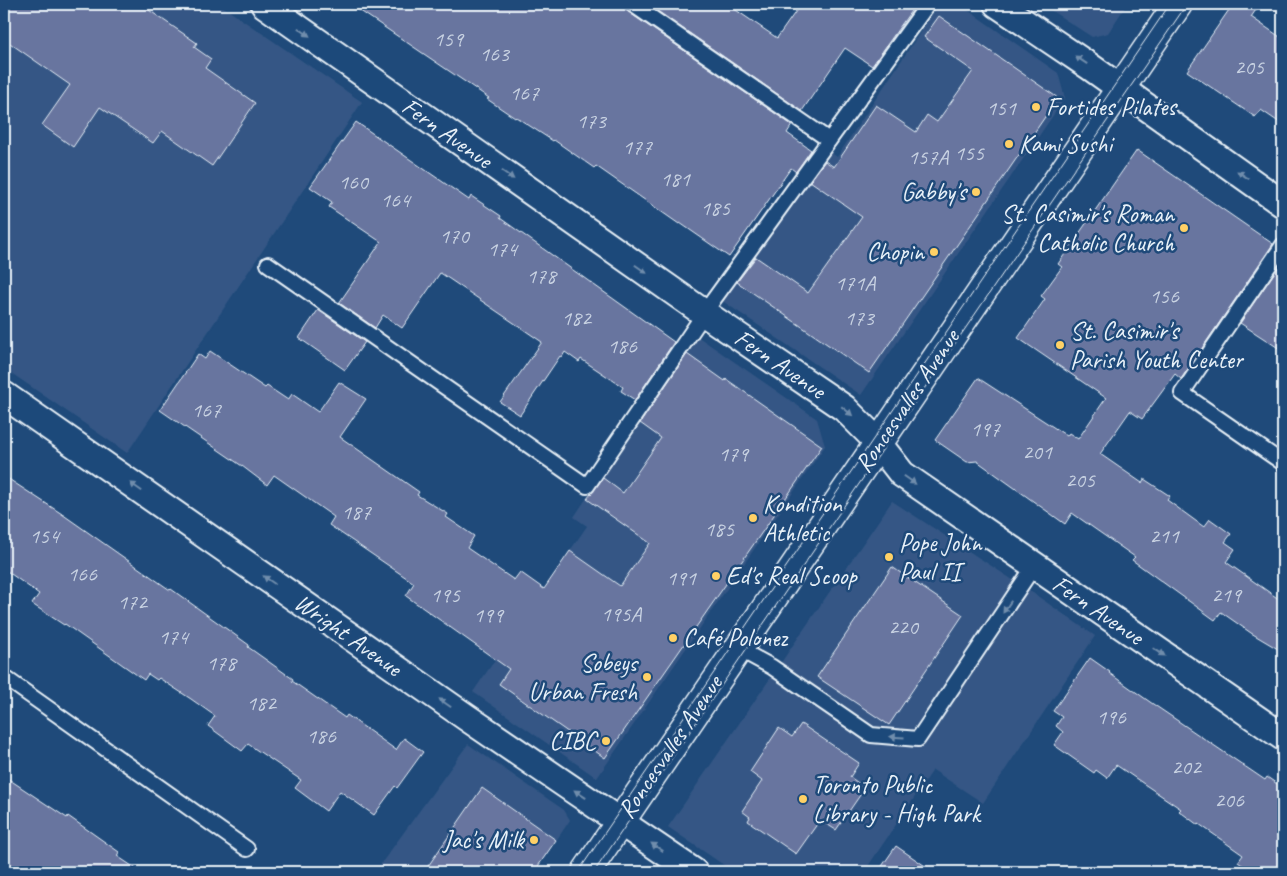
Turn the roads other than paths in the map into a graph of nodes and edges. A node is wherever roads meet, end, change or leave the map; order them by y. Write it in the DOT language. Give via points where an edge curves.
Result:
graph roads {
  1 [pos="264,4"];
  2 [pos="632,4"];
  3 [pos="928,4"];
  4 [pos="997,4"];
  5 [pos="1178,4"];
  6 [pos="1120,89"];
  7 [pos="829,140"];
  8 [pos="1283,204"];
  9 [pos="1283,245"];
  10 [pos="268,264"];
  11 [pos="704,313"];
  12 [pos="4,395"];
  13 [pos="878,443"];
  14 [pos="1283,463"];
  15 [pos="1034,566"];
  16 [pos="737,648"];
  17 [pos="4,677"];
  18 [pos="1283,737"];
  19 [pos="620,822"];
  20 [pos="247,848"];
  21 [pos="586,872"];
  22 [pos="694,872"];
  1 -- 11 [label="street, Fern Avenue, one-way"];
  2 -- 7 [label="lane"];
  3 -- 7 [label="lane"];
  6 -- 4 [label="street, one-way"];
  5 -- 6 [label="street, Roncesvalles Avenue"];
  8 -- 6 [label="street, one-way"];
  6 -- 13 [label="street, Roncesvalles Avenue"];
  7 -- 11 [label="lane"];
  9 -- 14 [label="lane" via="1182,393"];
  10 -- 11 [label="lane" via="587,486"];
  11 -- 13 [label="street, Fern Avenue, one-way" via="844,408"];
  19 -- 12 [label="street, Wright Avenue, one-way"];
  13 -- 15 [label="street, Fern Avenue, one-way" via="902,474"];
  13 -- 16 [label="street, Roncesvalles Avenue"];
  15 -- 16 [label="lane, one-way" via="918,739 871,735"];
  15 -- 18 [label="street, Fern Avenue, one-way"];
  16 -- 19 [label="street, Roncesvalles Avenue"];
  17 -- 20 [label="lane"];
  19 -- 21 [label="street, Roncesvalles Avenue"];
  22 -- 19 [label="street, Wright Avenue, one-way"];
}
